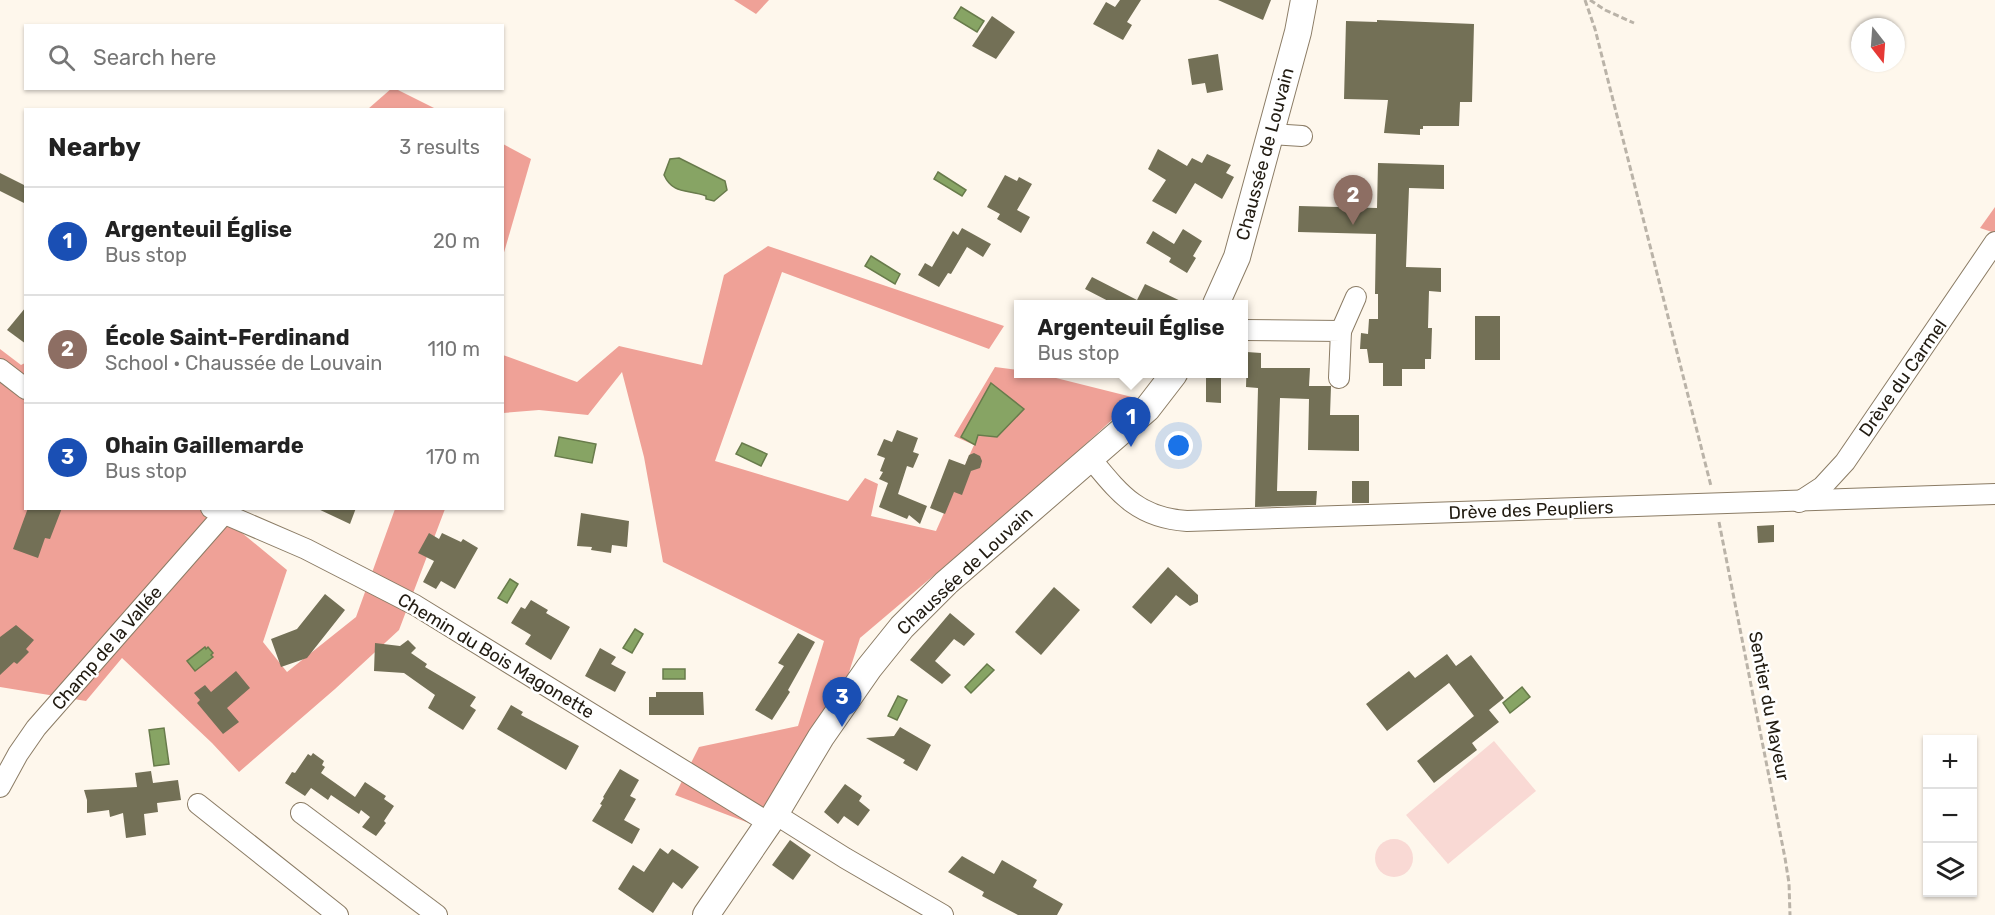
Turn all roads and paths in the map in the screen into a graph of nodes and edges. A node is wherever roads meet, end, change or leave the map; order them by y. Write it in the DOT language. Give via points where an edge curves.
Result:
graph roads {
  1 [pos="1304,0"];
  2 [pos="1585,0"];
  3 [pos="1590,0"];
  4 [pos="1634,22"];
  5 [pos="1271,134"];
  6 [pos="1302,136"];
  7 [pos="1995,242"];
  8 [pos="1356,297"];
  9 [pos="1218,300"];
  10 [pos="1248,330"];
  11 [pos="1341,331"];
  12 [pos="0,369"];
  13 [pos="1171,378"];
  14 [pos="1339,378"];
  15 [pos="24,387"];
  16 [pos="1091,459"];
  17 [pos="1995,494"];
  18 [pos="1799,502"];
  19 [pos="1715,504"];
  20 [pos="217,512"];
  21 [pos="0,787"];
  22 [pos="198,804"];
  23 [pos="301,813"];
  24 [pos="772,819"];
  25 [pos="338,915"];
  26 [pos="437,915"];
  27 [pos="706,915"];
  28 [pos="944,915"];
  29 [pos="1790,915"];
  1 -- 5 [label="main road, Chaussée de Louvain"];
  2 -- 19 [label="path, Sentier du Mayeur"];
  3 -- 4 [label="path"];
  5 -- 6 [label="street"];
  5 -- 9 [label="main road, Chaussée de Louvain" via="1237,257"];
  7 -- 18 [label="street, Drève du Carmel" via="1845,462 1822,487"];
  8 -- 11 [label="street"];
  10 -- 11 [label="street"];
  11 -- 14 [label="street"];
  12 -- 15 [label="street"];
  13 -- 16 [label="main road, Chaussée de Louvain" via="1147,409"];
  16 -- 19 [label="street, Drève des Peupliers" via="1131,503 1174,520"];
  16 -- 24 [label="main road, Chaussée de Louvain" via="946,583 902,627 821,737"];
  17 -- 18 [label="street, Drève des Peupliers"];
  18 -- 19 [label="street, Drève des Peupliers"];
  19 -- 29 [label="path, Sentier du Mayeur" via="1785,858"];
  20 -- 21 [label="street, Champ de la Vallée" via="36,728"];
  20 -- 24 [label="street, Chemin du Bois Magonette" via="270,532 415,605"];
  22 -- 25 [label="street"];
  23 -- 26 [label="street"];
  24 -- 27 [label="main road, Chaussée de Louvain"];
  24 -- 28 [label="street, Chemin du Bois Magonette"];
}
